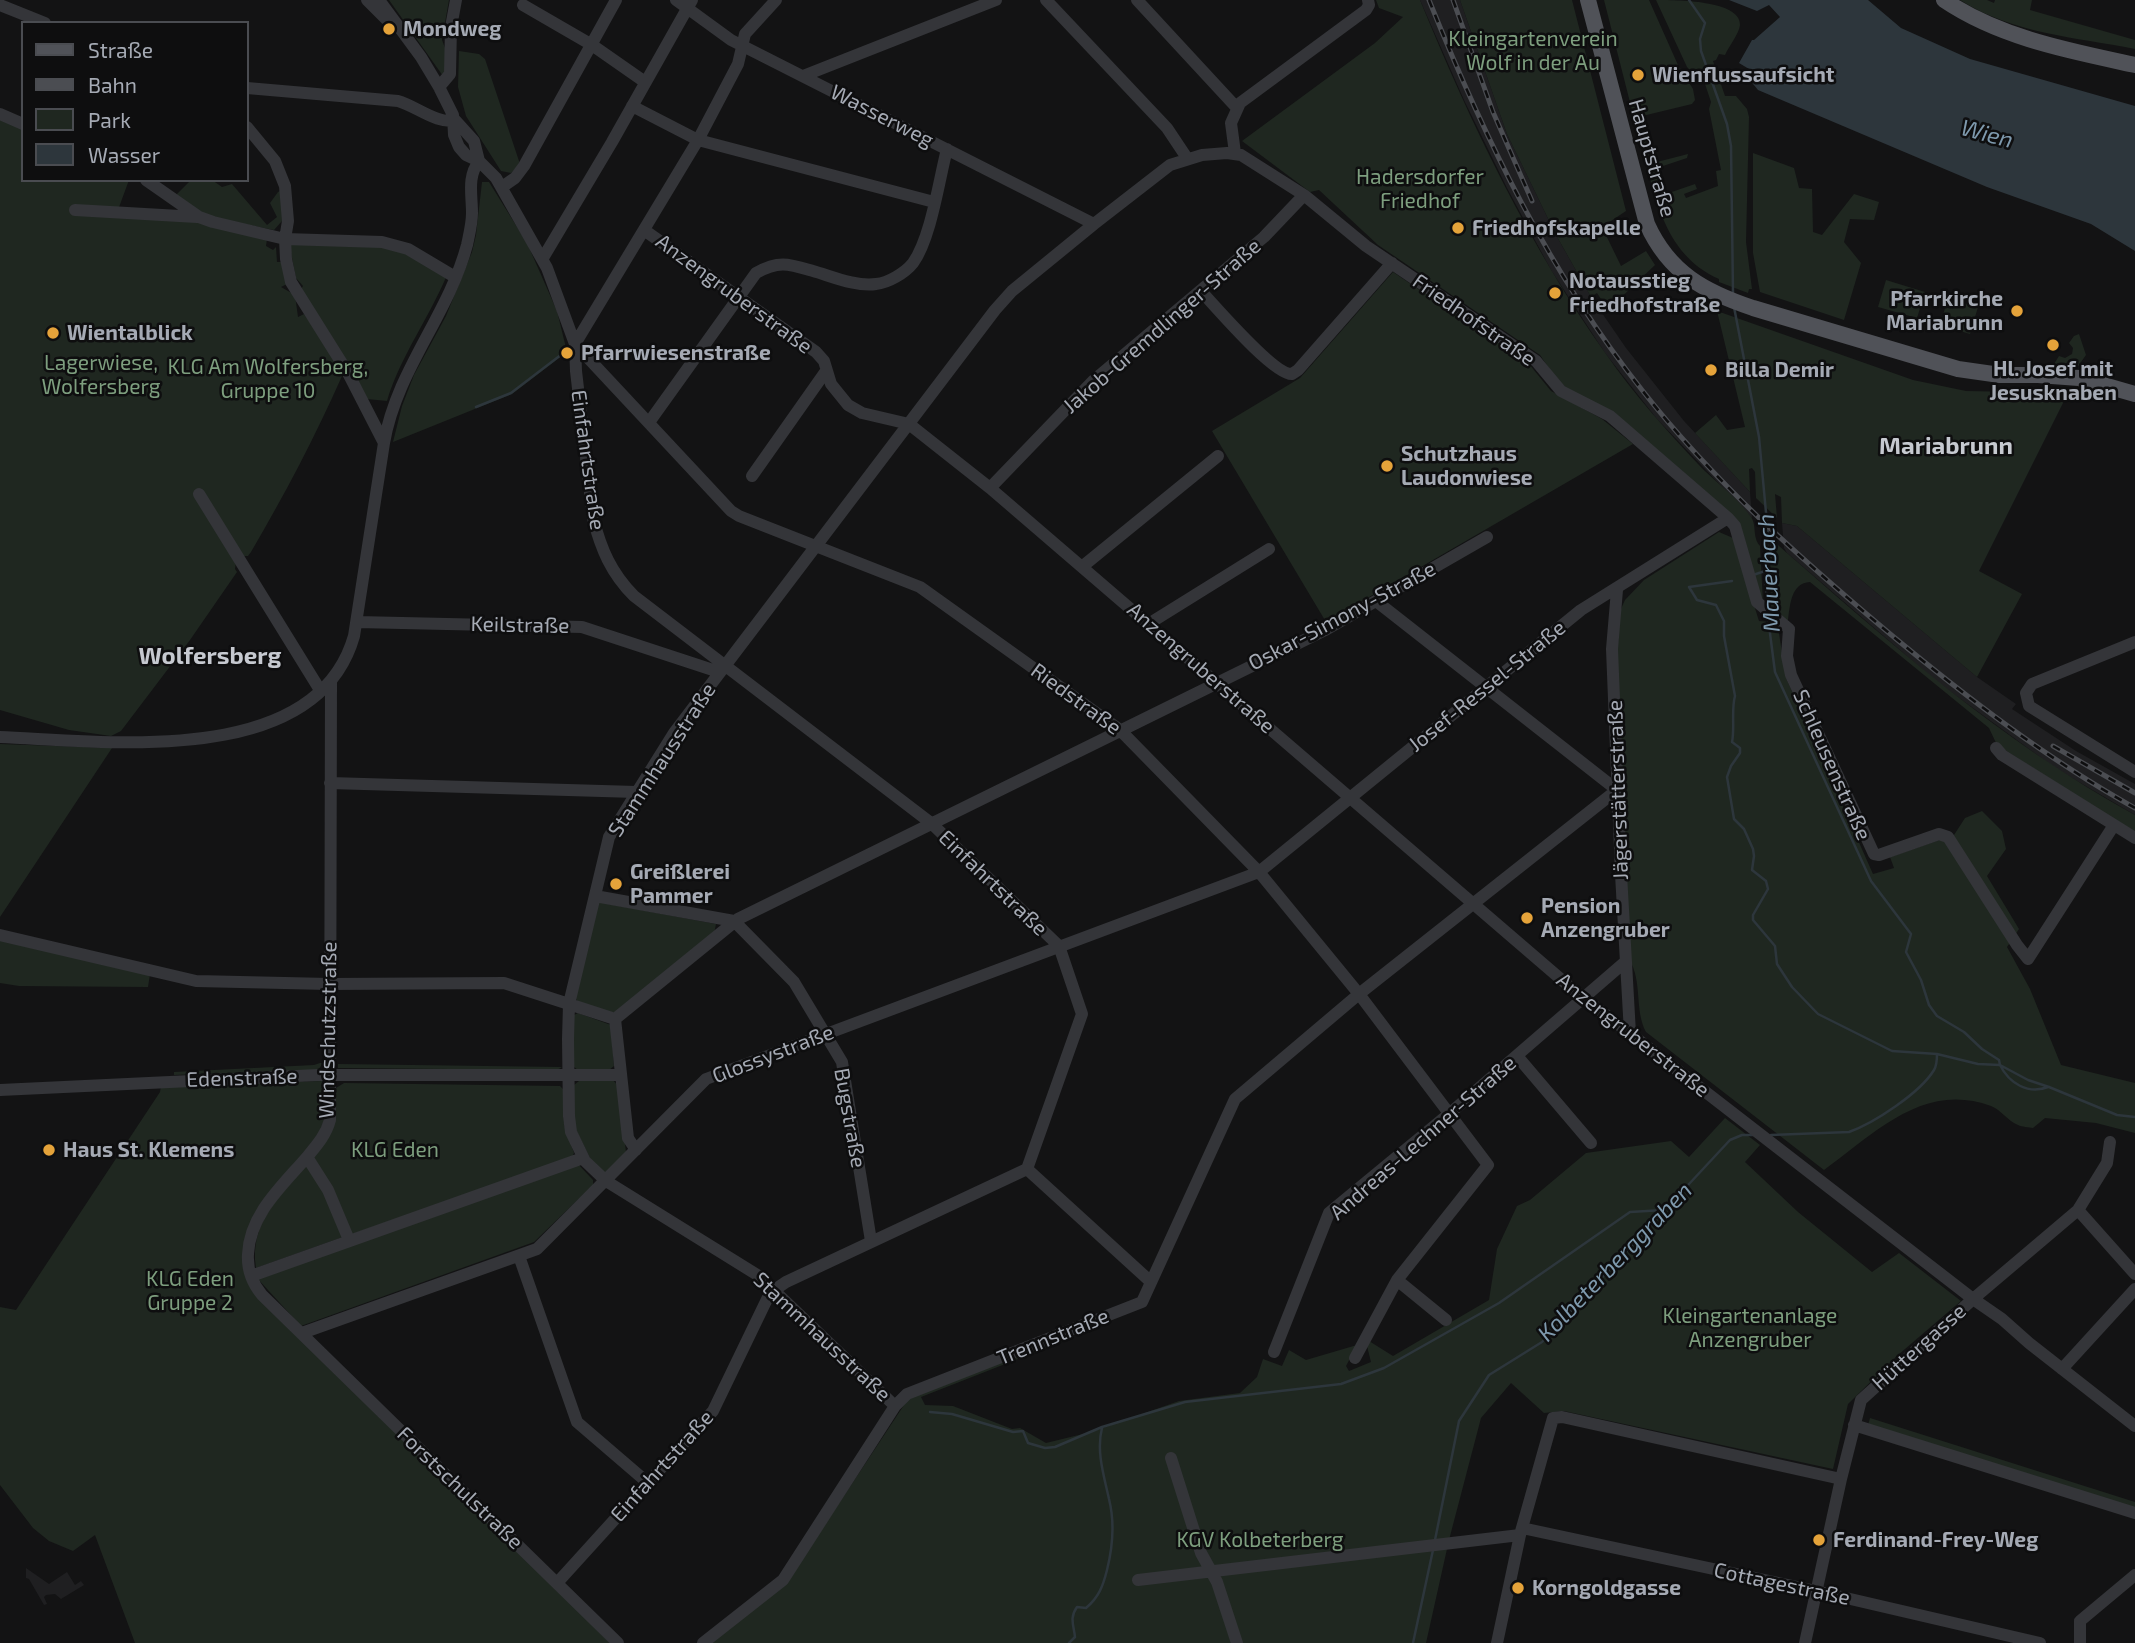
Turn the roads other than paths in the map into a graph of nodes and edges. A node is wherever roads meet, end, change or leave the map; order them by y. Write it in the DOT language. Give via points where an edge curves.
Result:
graph roads {
  1 [pos="366,0"];
  2 [pos="379,0"];
  3 [pos="456,0"];
  4 [pos="616,0"];
  5 [pos="776,0"];
  6 [pos="996,0"];
  7 [pos="1046,0"];
  8 [pos="1137,0"];
  9 [pos="1588,0"];
  10 [pos="1944,0"];
  11 [pos="1368,2"];
  12 [pos="685,3"];
  13 [pos="0,5"];
  14 [pos="523,5"];
  15 [pos="40,21"];
  16 [pos="407,37"];
  17 [pos="592,45"];
  18 [pos="741,45"];
  19 [pos="2135,65"];
  20 [pos="803,76"];
  21 [pos="645,82"];
  22 [pos="439,87"];
  23 [pos="248,88"];
  24 [pos="632,106"];
  25 [pos="1236,107"];
  26 [pos="0,114"];
  27 [pos="455,120"];
  28 [pos="21,123"];
  29 [pos="248,128"];
  30 [pos="698,140"];
  31 [pos="1234,145"];
  32 [pos="947,149"];
  33 [pos="1187,158"];
  34 [pos="480,161"];
  35 [pos="149,182"];
  36 [pos="502,187"];
  37 [pos="1304,195"];
  38 [pos="934,202"];
  39 [pos="75,210"];
  40 [pos="199,217"];
  41 [pos="1094,223"];
  42 [pos="644,230"];
  43 [pos="285,239"];
  44 [pos="543,258"];
  45 [pos="1392,264"];
  46 [pos="455,277"];
  47 [pos="1201,291"];
  48 [pos="738,296"];
  49 [pos="575,344"];
  50 [pos="826,371"];
  51 [pos="2132,395"];
  52 [pos="650,421"];
  53 [pos="909,424"];
  54 [pos="384,443"];
  55 [pos="1219,456"];
  56 [pos="752,476"];
  57 [pos="990,488"];
  58 [pos="199,494"];
  59 [pos="1731,522"];
  60 [pos="1487,537"];
  61 [pos="816,545"];
  62 [pos="1269,549"];
  63 [pos="1083,566"];
  64 [pos="1617,590"];
  65 [pos="1376,601"];
  66 [pos="357,622"];
  67 [pos="1150,623"];
  68 [pos="2135,642"];
  69 [pos="721,668"];
  70 [pos="1218,682"];
  71 [pos="326,686"];
  72 [pos="1487,687"];
  73 [pos="1120,730"];
  74 [pos="0,737"];
  75 [pos="1996,748"];
  76 [pos="2135,772"];
  77 [pos="330,783"];
  78 [pos="1617,790"];
  79 [pos="636,792"];
  80 [pos="1351,798"];
  81 [pos="931,823"];
  82 [pos="2114,825"];
  83 [pos="2135,838"];
  84 [pos="1259,872"];
  85 [pos="595,895"];
  86 [pos="1474,904"];
  87 [pos="734,921"];
  88 [pos="0,935"];
  89 [pos="1059,946"];
  90 [pos="1625,962"];
  91 [pos="329,984"];
  92 [pos="1359,994"];
  93 [pos="1583,998"];
  94 [pos="569,1004"];
  95 [pos="615,1019"];
  96 [pos="1630,1033"];
  97 [pos="826,1034"];
  98 [pos="1517,1056"];
  99 [pos="329,1074"];
  100 [pos="568,1075"];
  101 [pos="621,1075"];
  102 [pos="0,1090"];
  103 [pos="1449,1114"];
  104 [pos="2110,1142"];
  105 [pos="1591,1143"];
  106 [pos="636,1150"];
  107 [pos="307,1157"];
  108 [pos="583,1158"];
  109 [pos="1027,1169"];
  110 [pos="606,1181"];
  111 [pos="2078,1210"];
  112 [pos="349,1240"];
  113 [pos="871,1241"];
  114 [pos="519,1256"];
  115 [pos="2135,1273"];
  116 [pos="251,1276"];
  117 [pos="1397,1280"];
  118 [pos="1152,1282"];
  119 [pos="2135,1289"];
  120 [pos="773,1290"];
  121 [pos="1973,1299"];
  122 [pos="1446,1320"];
  123 [pos="302,1332"];
  124 [pos="1274,1352"];
  125 [pos="1355,1358"];
  126 [pos="2062,1369"];
  127 [pos="895,1406"];
  128 [pos="1854,1425"];
  129 [pos="2135,1426"];
  130 [pos="1171,1458"];
  131 [pos="1841,1479"];
  132 [pos="648,1483"];
  133 [pos="2135,1513"];
  134 [pos="1521,1531"];
  135 [pos="1211,1571"];
  136 [pos="2135,1575"];
  137 [pos="1138,1580"];
  138 [pos="557,1583"];
  139 [pos="1816,1591"];
  140 [pos="618,1643"];
  141 [pos="703,1643"];
  142 [pos="1237,1643"];
  143 [pos="1497,1643"];
  144 [pos="1805,1643"];
  145 [pos="2040,1643"];
  146 [pos="2080,1643"];
  1 -- 16 [label="street"];
  2 -- 16 [label="street"];
  3 -- 22 [label="street" via="450,74"];
  4 -- 17 [label="street"];
  5 -- 18 [label="street" via="745,34"];
  6 -- 20 [label="street"];
  7 -- 33 [label="street" via="1167,128"];
  8 -- 25 [label="street"];
  9 -- 51 [label="main road, Hauptstraße" via="1644,215 1652,235 1682,273 1722,298 1958,369 2079,378"];
  10 -- 19 [label="main road" via="2023,38"];
  11 -- 25 [label="street" via="1366,10"];
  12 -- 18 [label="street, Wasserweg"];
  12 -- 21 [label="street"];
  13 -- 15 [label="street"];
  14 -- 17 [label="street"];
  16 -- 22 [label="street, Einfahrtstraße"];
  17 -- 21 [label="street"];
  17 -- 36 [label="street" via="524,166"];
  18 -- 20 [label="street, Wasserweg"];
  18 -- 30 [label="street" via="738,64"];
  20 -- 32 [label="street, Wasserweg"];
  21 -- 24 [label="street"];
  22 -- 27 [label="street, Einfahrtstraße"];
  23 -- 27 [label="street" via="398,101 440,121"];
  24 -- 30 [label="street"];
  24 -- 44 [label="street"];
  25 -- 31 [label="street" via="1231,122"];
  26 -- 28 [label="street"];
  27 -- 34 [label="street, Einfahrtstraße" via="474,141"];
  29 -- 43 [label="street" via="275,161 285,186"];
  30 -- 38 [label="street"];
  30 -- 42 [label="street"];
  31 -- 33 [label="street"];
  31 -- 37 [label="street, Friedhofstraße"];
  32 -- 38 [label="street"];
  32 -- 41 [label="street, Wasserweg"];
  33 -- 41 [label="street, Stammhausstraße" via="1163,169"];
  34 -- 36 [label="street, Einfahrtstraße"];
  34 -- 46 [label="street" via="471,181 469,234"];
  35 -- 40 [label="street"];
  36 -- 44 [label="street, Einfahrtstraße"];
  37 -- 45 [label="street, Friedhofstraße"];
  37 -- 47 [label="street, Jakob-Gremdlinger-Straße"];
  38 -- 48 [label="street" via="921,248 911,265 896,277 875,285 786,264 771,265 756,272"];
  39 -- 40 [label="street"];
  40 -- 43 [label="street"];
  41 -- 53 [label="street, Stammhausstraße" via="1012,291"];
  42 -- 48 [label="street, Anzengruberstraße"];
  42 -- 49 [label="street"];
  43 -- 46 [label="street" via="382,242 408,249"];
  43 -- 54 [label="street" via="291,282 348,373"];
  44 -- 49 [label="street, Einfahrtstraße"];
  45 -- 47 [label="street" via="1292,374 1282,372 1256,349"];
  45 -- 59 [label="street, Friedhofstraße" via="1536,361 1561,391 1610,416"];
  46 -- 54 [label="street" via="401,385"];
  47 -- 57 [label="street, Jakob-Gremdlinger-Straße" via="1094,380"];
  48 -- 50 [label="street, Anzengruberstraße" via="816,352"];
  48 -- 52 [label="street"];
  49 -- 52 [label="street, Riedstraße"];
  49 -- 69 [label="street, Einfahrtstraße" via="593,517 606,559 634,596"];
  50 -- 53 [label="street, Anzengruberstraße" via="835,392 855,410"];
  50 -- 56 [label="street"];
  52 -- 61 [label="street, Riedstraße" via="732,511"];
  53 -- 57 [label="street, Anzengruberstraße"];
  53 -- 61 [label="street, Stammhausstraße"];
  54 -- 66 [label="street"];
  55 -- 63 [label="street"];
  57 -- 63 [label="street, Anzengruberstraße"];
  58 -- 71 [label="street"];
  59 -- 64 [label="street, Josef-Ressel-Straße"];
  59 -- 82 [label="street, Schleusenstraße" via="1757,602 1789,629 1791,674 1872,852 1880,855 1939,834 1948,837 2028,959"];
  60 -- 65 [label="street, Oskar-Simony-Straße"];
  61 -- 69 [label="street, Stammhausstraße"];
  61 -- 73 [label="street, Riedstraße" via="920,587"];
  62 -- 67 [label="street"];
  63 -- 67 [label="street, Anzengruberstraße"];
  64 -- 72 [label="street, Josef-Ressel-Straße" via="1581,610"];
  64 -- 78 [label="street, Jägerstätterstraße" via="1612,649"];
  65 -- 70 [label="street, Oskar-Simony-Straße"];
  65 -- 72 [label="street"];
  66 -- 69 [label="street, Keilstraße" via="582,626"];
  66 -- 71 [label="street" via="347,657"];
  67 -- 70 [label="street, Anzengruberstraße"];
  68 -- 76 [label="street" via="2032,684 2026,693 2029,705"];
  69 -- 79 [label="street, Stammhausstraße"];
  69 -- 81 [label="street, Einfahrtstraße"];
  70 -- 73 [label="street, Oskar-Simony-Straße"];
  70 -- 80 [label="street, Anzengruberstraße"];
  71 -- 74 [label="street" via="280,716 208,739 147,744"];
  71 -- 77 [label="street, Windschutzstraße"];
  72 -- 78 [label="street"];
  72 -- 80 [label="street, Josef-Ressel-Straße"];
  73 -- 81 [label="street, Oskar-Simony-Straße"];
  73 -- 84 [label="street, Riedstraße"];
  75 -- 82 [label="street"];
  77 -- 79 [label="street"];
  77 -- 91 [label="street, Windschutzstraße"];
  78 -- 86 [label="street, Trennstraße"];
  78 -- 90 [label="street, Jägerstätterstraße"];
  79 -- 85 [label="street, Stammhausstraße" via="610,838"];
  80 -- 84 [label="street, Josef-Ressel-Straße"];
  80 -- 86 [label="street, Anzengruberstraße"];
  81 -- 87 [label="street, Oskar-Simony-Straße"];
  81 -- 89 [label="street, Einfahrtstraße"];
  82 -- 83 [label="street"];
  84 -- 89 [label="street, Glossystraße"];
  84 -- 92 [label="street, Riedstraße"];
  85 -- 87 [label="street"];
  85 -- 94 [label="street, Stammhausstraße"];
  86 -- 92 [label="street, Trennstraße"];
  86 -- 93 [label="street, Anzengruberstraße"];
  87 -- 95 [label="street, Oskar-Simony-Straße"];
  87 -- 97 [label="street, Bugstraße" via="794,982"];
  88 -- 91 [label="street" via="196,981"];
  89 -- 97 [label="street, Glossystraße"];
  89 -- 109 [label="street, Einfahrtstraße" via="1082,1014"];
  90 -- 93 [label="street, Andreas-Lechner-Straße"];
  90 -- 96 [label="street, Jägerstätterstraße"];
  91 -- 94 [label="street" via="504,983"];
  91 -- 99 [label="street, Windschutzstraße"];
  92 -- 103 [label="street, Riedstraße"];
  92 -- 118 [label="street, Trennstraße" via="1235,1099"];
  93 -- 96 [label="street, Anzengruberstraße"];
  93 -- 98 [label="street, Andreas-Lechner-Straße"];
  94 -- 95 [label="street"];
  94 -- 100 [label="street, Stammhausstraße"];
  95 -- 101 [label="street"];
  96 -- 121 [label="street, Anzengruberstraße"];
  97 -- 106 [label="street, Glossystraße" via="706,1079"];
  97 -- 113 [label="street, Bugstraße" via="842,1063"];
  98 -- 103 [label="street, Andreas-Lechner-Straße"];
  98 -- 105 [label="street"];
  99 -- 100 [label="street, Edenstraße"];
  99 -- 102 [label="street, Edenstraße"];
  99 -- 107 [label="street, Windschutzstraße" via="329,1124"];
  100 -- 101 [label="street, Edenstraße"];
  100 -- 108 [label="street, Stammhausstraße" via="570,1127"];
  101 -- 106 [label="street" via="628,1138"];
  103 -- 117 [label="street, Riedstraße" via="1488,1165"];
  103 -- 124 [label="street, Andreas-Lechner-Straße" via="1329,1213"];
  104 -- 111 [label="street, Hüttergasse" via="2107,1163"];
  106 -- 110 [label="street, Glossystraße"];
  107 -- 112 [label="street" via="328,1190"];
  107 -- 116 [label="street, Windschutzstraße" via="258,1219 248,1250"];
  108 -- 110 [label="street, Stammhausstraße"];
  108 -- 112 [label="street"];
  109 -- 113 [label="street"];
  109 -- 118 [label="street"];
  110 -- 114 [label="street, Glossystraße" via="540,1246"];
  110 -- 120 [label="street, Stammhausstraße" via="751,1270"];
  111 -- 115 [label="street"];
  111 -- 121 [label="street, Hüttergasse"];
  112 -- 116 [label="street"];
  113 -- 120 [label="street"];
  114 -- 123 [label="street, Glossystraße"];
  114 -- 132 [label="street" via="577,1422"];
  116 -- 123 [label="street" via="262,1295"];
  117 -- 122 [label="street"];
  117 -- 125 [label="street"];
  118 -- 127 [label="street, Trennstraße" via="1142,1302 908,1394"];
  119 -- 126 [label="street"];
  120 -- 127 [label="street, Stammhausstraße"];
  120 -- 132 [label="street, Einfahrtstraße" via="713,1411"];
  121 -- 126 [label="street"];
  121 -- 128 [label="street, Hüttergasse" via="1861,1400"];
  123 -- 138 [label="street, Forstschulstraße"];
  126 -- 129 [label="street"];
  127 -- 141 [label="street, Trennstraße" via="783,1580"];
  128 -- 131 [label="street, Hüttergasse"];
  128 -- 133 [label="street"];
  130 -- 135 [label="street"];
  131 -- 134 [label="street" via="1556,1417"];
  131 -- 139 [label="street, Hüttergasse"];
  132 -- 138 [label="street, Einfahrtstraße"];
  134 -- 135 [label="street, Cottagestraße"];
  134 -- 139 [label="street, Cottagestraße"];
  134 -- 143 [label="street"];
  135 -- 137 [label="street, Cottagestraße"];
  135 -- 142 [label="street"];
  136 -- 146 [label="street" via="2080,1621"];
  138 -- 140 [label="street, Forstschulstraße"];
  139 -- 144 [label="street, Hüttergasse"];
  139 -- 145 [label="street, Cottagestraße"];
}
